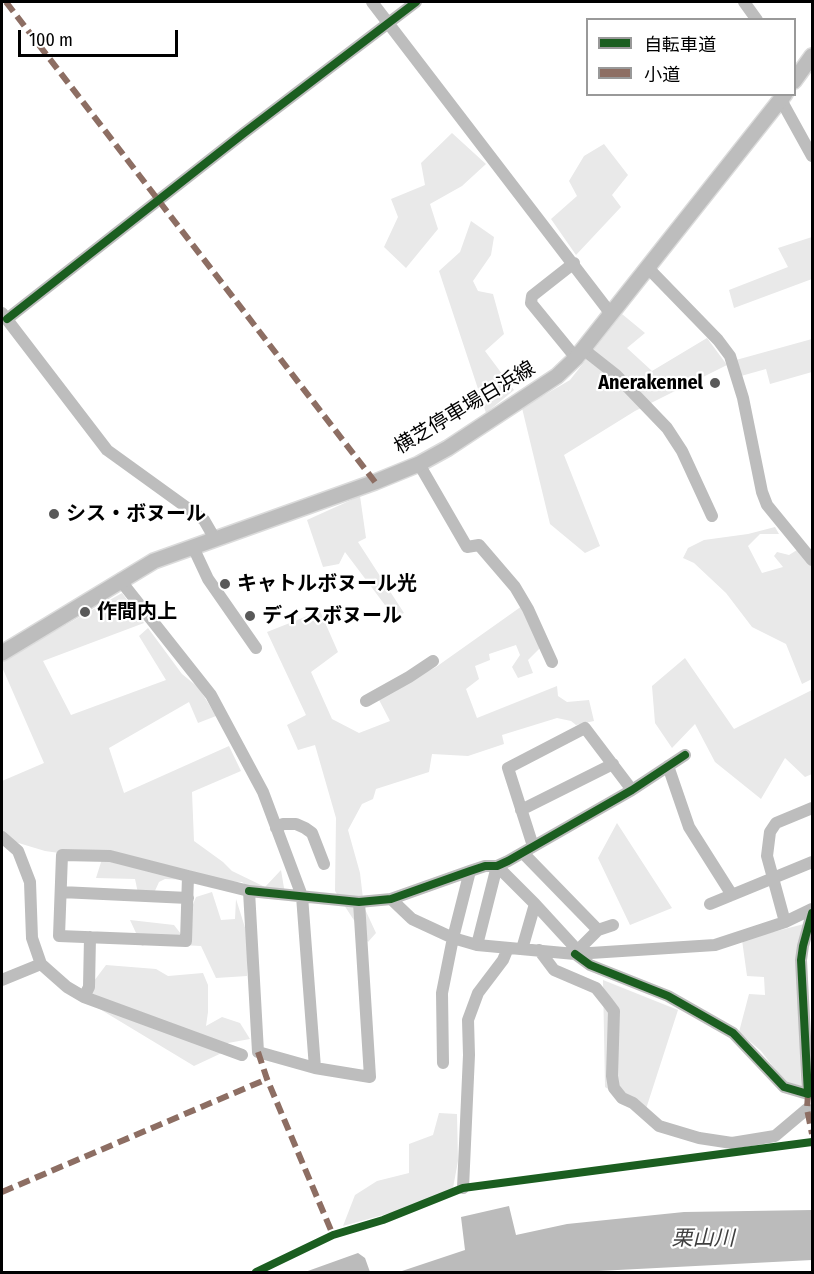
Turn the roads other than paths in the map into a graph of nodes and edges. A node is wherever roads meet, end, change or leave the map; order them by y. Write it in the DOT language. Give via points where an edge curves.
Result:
graph roads {
  1 [pos="372,2"];
  2 [pos="416,2"];
  3 [pos="744,2"];
  4 [pos="756,18"];
  5 [pos="388,23"];
  6 [pos="813,56"];
  7 [pos="796,80"];
  8 [pos="783,97"];
  9 [pos="813,156"];
  10 [pos="573,263"];
  11 [pos="648,268"];
  12 [pos="611,314"];
  13 [pos="4,316"];
  14 [pos="580,353"];
  15 [pos="419,464"];
  16 [pos="712,516"];
  17 [pos="215,539"];
  18 [pos="193,547"];
  19 [pos="813,560"];
  20 [pos="120,580"];
  21 [pos="256,648"];
  22 [pos="2,653"];
  23 [pos="433,661"];
  24 [pos="552,662"];
  25 [pos="366,700"];
  26 [pos="685,755"];
  27 [pos="613,764"];
  28 [pos="668,766"];
  29 [pos="632,790"];
  30 [pos="813,808"];
  31 [pos="521,810"];
  32 [pos="276,828"];
  33 [pos="2,837"];
  34 [pos="528,849"];
  35 [pos="813,862"];
  36 [pos="324,864"];
  37 [pos="497,866"];
  38 [pos="470,871"];
  39 [pos="189,876"];
  40 [pos="772,878"];
  41 [pos="249,891"];
  42 [pos="60,892"];
  43 [pos="732,895"];
  44 [pos="302,896"];
  45 [pos="188,898"];
  46 [pos="391,899"];
  47 [pos="359,902"];
  48 [pos="535,904"];
  49 [pos="710,904"];
  50 [pos="813,911"];
  51 [pos="785,922"];
  52 [pos="614,925"];
  53 [pos="598,930"];
  54 [pos="90,937"];
  55 [pos="453,938"];
  56 [pos="477,945"];
  57 [pos="508,948"];
  58 [pos="522,949"];
  59 [pos="539,950"];
  60 [pos="578,952"];
  61 [pos="41,964"];
  62 [pos="2,980"];
  63 [pos="84,997"];
  64 [pos="242,1055"];
  65 [pos="443,1063"];
  66 [pos="315,1068"];
  67 [pos="807,1109"];
  68 [pos="463,1188"];
  1 -- 5 [label="street"];
  2 -- 5 [label="street"];
  3 -- 4 [label="street"];
  5 -- 10 [label="street"];
  5 -- 13 [label="street"];
  6 -- 7 [label="main road"];
  8 -- 9 [label="street"];
  8 -- 11 [label="main road, 横芝停車場白浜線"];
  10 -- 12 [label="street"];
  10 -- 14 [label="street" via="532,296 531,303"];
  11 -- 12 [label="main road, 横芝停車場白浜線"];
  11 -- 19 [label="street" via="730,356 767,505"];
  12 -- 14 [label="main road, 横芝停車場白浜線"];
  13 -- 17 [label="street" via="107,450 204,520"];
  14 -- 15 [label="main road, 横芝停車場白浜線" via="536,391"];
  14 -- 16 [label="street" via="616,375 667,428"];
  15 -- 17 [label="main road, 横芝停車場白浜線"];
  15 -- 24 [label="street" via="467,547 479,544 515,587"];
  17 -- 18 [label="main road, 横芝停車場白浜線"];
  18 -- 20 [label="main road, 横芝停車場白浜線" via="154,561"];
  18 -- 21 [label="street" via="208,579"];
  20 -- 22 [label="main road, 横芝停車場白浜線"];
  20 -- 32 [label="street" via="211,694 263,792"];
  23 -- 25 [label="street"];
  26 -- 28 [label="street"];
  27 -- 29 [label="street"];
  27 -- 31 [label="street"];
  27 -- 31 [label="street" via="585,728 508,768"];
  28 -- 29 [label="street"];
  28 -- 43 [label="street" via="689,826"];
  29 -- 34 [label="street"];
  30 -- 40 [label="street" via="772,827 767,856"];
  31 -- 34 [label="street"];
  32 -- 36 [label="street" via="296,824 312,833"];
  32 -- 44 [label="street"];
  33 -- 61 [label="street" via="18,851 30,882 32,938"];
  34 -- 37 [label="street"];
  34 -- 53 [label="street"];
  35 -- 40 [label="street"];
  37 -- 38 [label="street"];
  37 -- 48 [label="street"];
  37 -- 56 [label="street"];
  38 -- 46 [label="street"];
  38 -- 55 [label="street"];
  39 -- 41 [label="street"];
  39 -- 42 [label="street" via="110,856 62,855"];
  39 -- 45 [label="street"];
  40 -- 43 [label="street"];
  40 -- 51 [label="street"];
  41 -- 44 [label="street"];
  41 -- 66 [label="street" via="258,1052"];
  42 -- 45 [label="street"];
  42 -- 54 [label="street" via="59,936"];
  43 -- 49 [label="street"];
  44 -- 47 [label="street"];
  44 -- 66 [label="street"];
  45 -- 54 [label="street" via="186,941"];
  46 -- 47 [label="street"];
  46 -- 55 [label="street" via="412,919"];
  47 -- 66 [label="street" via="370,1077"];
  48 -- 58 [label="street"];
  48 -- 60 [label="street"];
  50 -- 51 [label="street"];
  50 -- 60 [label="street" via="801,960 808,1094 784,1087 733,1033 668,996 590,964"];
  51 -- 60 [label="street" via="715,945"];
  52 -- 53 [label="street"];
  53 -- 60 [label="street"];
  54 -- 63 [label="street" via="89,987"];
  55 -- 56 [label="street"];
  55 -- 65 [label="street" via="442,993"];
  56 -- 57 [label="street"];
  57 -- 58 [label="street"];
  57 -- 68 [label="street" via="478,993 468,1020"];
  58 -- 59 [label="street"];
  59 -- 60 [label="street"];
  59 -- 67 [label="street" via="554,970 597,988 614,1011 614,1088 659,1126 732,1143 775,1136"];
  61 -- 62 [label="street"];
  61 -- 63 [label="street"];
  63 -- 64 [label="street"];
}
